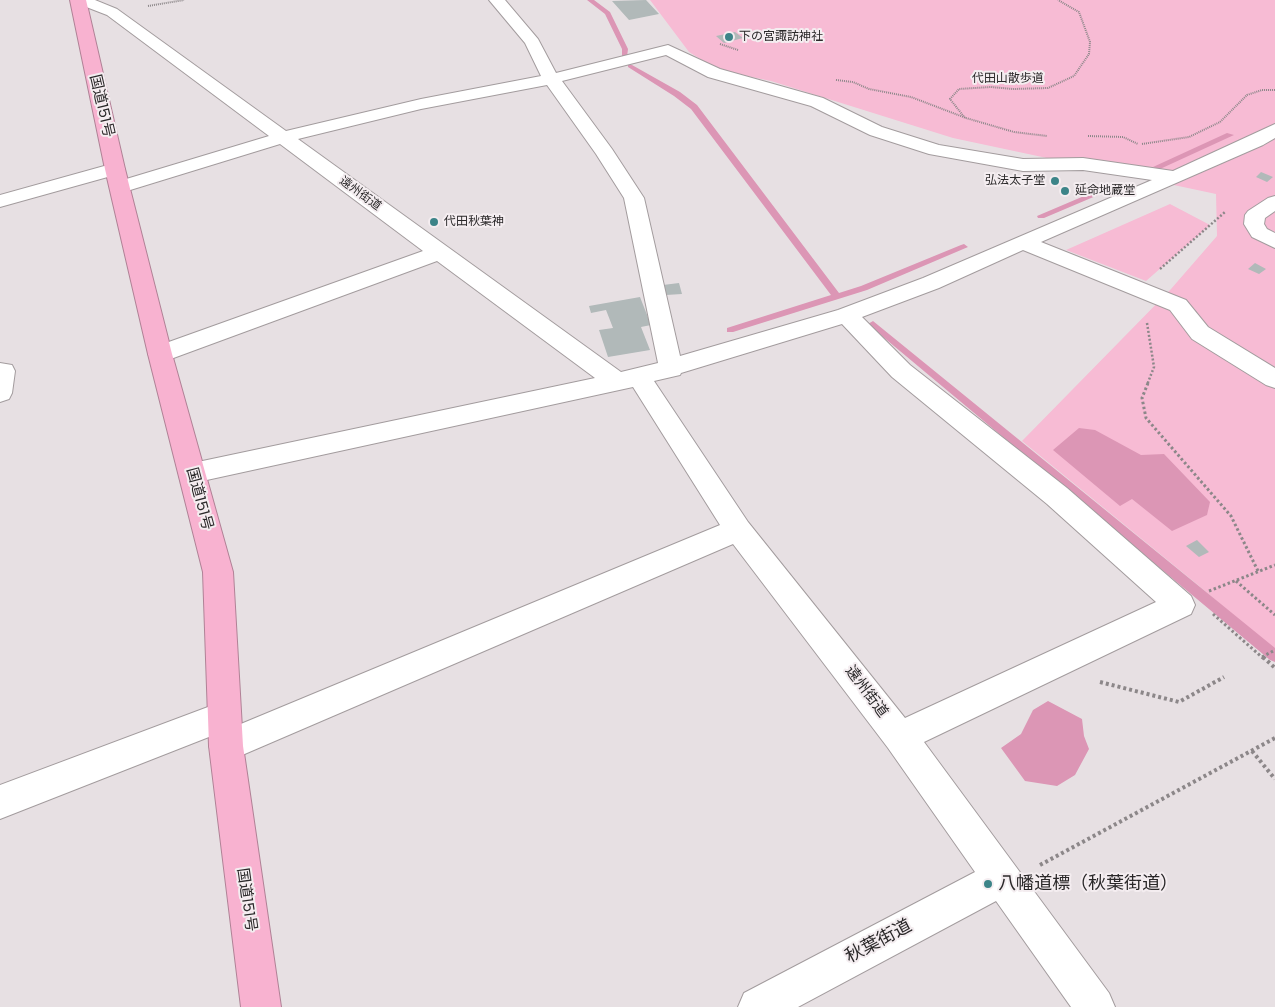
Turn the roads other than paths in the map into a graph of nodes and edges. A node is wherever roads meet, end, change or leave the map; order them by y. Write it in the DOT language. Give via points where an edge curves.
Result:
graph roads {
  1 [pos="79,0"];
  2 [pos="498,0"];
  3 [pos="551,79"];
  4 [pos="1275,130"];
  5 [pos="284,137"];
  6 [pos="1175,177"];
  7 [pos="118,178"];
  8 [pos="0,201"];
  9 [pos="1275,202"];
  10 [pos="1023,242"];
  11 [pos="1275,242"];
  12 [pos="440,252"];
  13 [pos="846,315"];
  14 [pos="160,354"];
  15 [pos="671,369"];
  16 [pos="1275,379"];
  17 [pos="628,380"];
  18 [pos="193,473"];
  19 [pos="738,530"];
  20 [pos="225,731"];
  21 [pos="900,737"];
  22 [pos="0,802"];
  23 [pos="1003,881"];
  24 [pos="261,1007"];
  25 [pos="758,1007"];
  26 [pos="1094,1007"];
  1 -- 5 [label="street, 遠州街道" via="112,12"];
  1 -- 7 [label="highway, 国道151号"];
  2 -- 3 [label="street" via="532,42"];
  3 -- 5 [label="street" via="421,104"];
  3 -- 6 [label="street" via="668,50 714,73 817,102 876,131 936,150 1023,165 1083,164"];
  3 -- 15 [label="street" via="634,198"];
  4 -- 6 [label="street"];
  5 -- 7 [label="street" via="209,162"];
  5 -- 12 [label="street, 遠州街道"];
  6 -- 10 [label="street"];
  7 -- 8 [label="street"];
  7 -- 14 [label="highway, 国道151号"];
  9 -- 11 [label="street" via="1255,215 1254,224 1259,233"];
  10 -- 13 [label="street" via="931,283"];
  10 -- 16 [label="street" via="1178,305 1200,333"];
  12 -- 14 [label="street"];
  12 -- 17 [label="street, 遠州街道"];
  13 -- 15 [label="street"];
  13 -- 21 [label="street" via="900,370 1057,496 1180,605"];
  14 -- 18 [label="highway, 国道151号"];
  15 -- 17 [label="street"];
  17 -- 18 [label="street"];
  17 -- 19 [label="street, 遠州街道"];
  18 -- 20 [label="highway, 国道151号" via="218,572"];
  19 -- 20 [label="street"];
  19 -- 21 [label="street, 遠州街道"];
  20 -- 22 [label="street"];
  20 -- 24 [label="highway, 国道151号"];
  21 -- 23 [label="street, 遠州街道"];
  23 -- 25 [label="street, 秋葉街道"];
  23 -- 26 [label="street, 遠州街道"];
}
